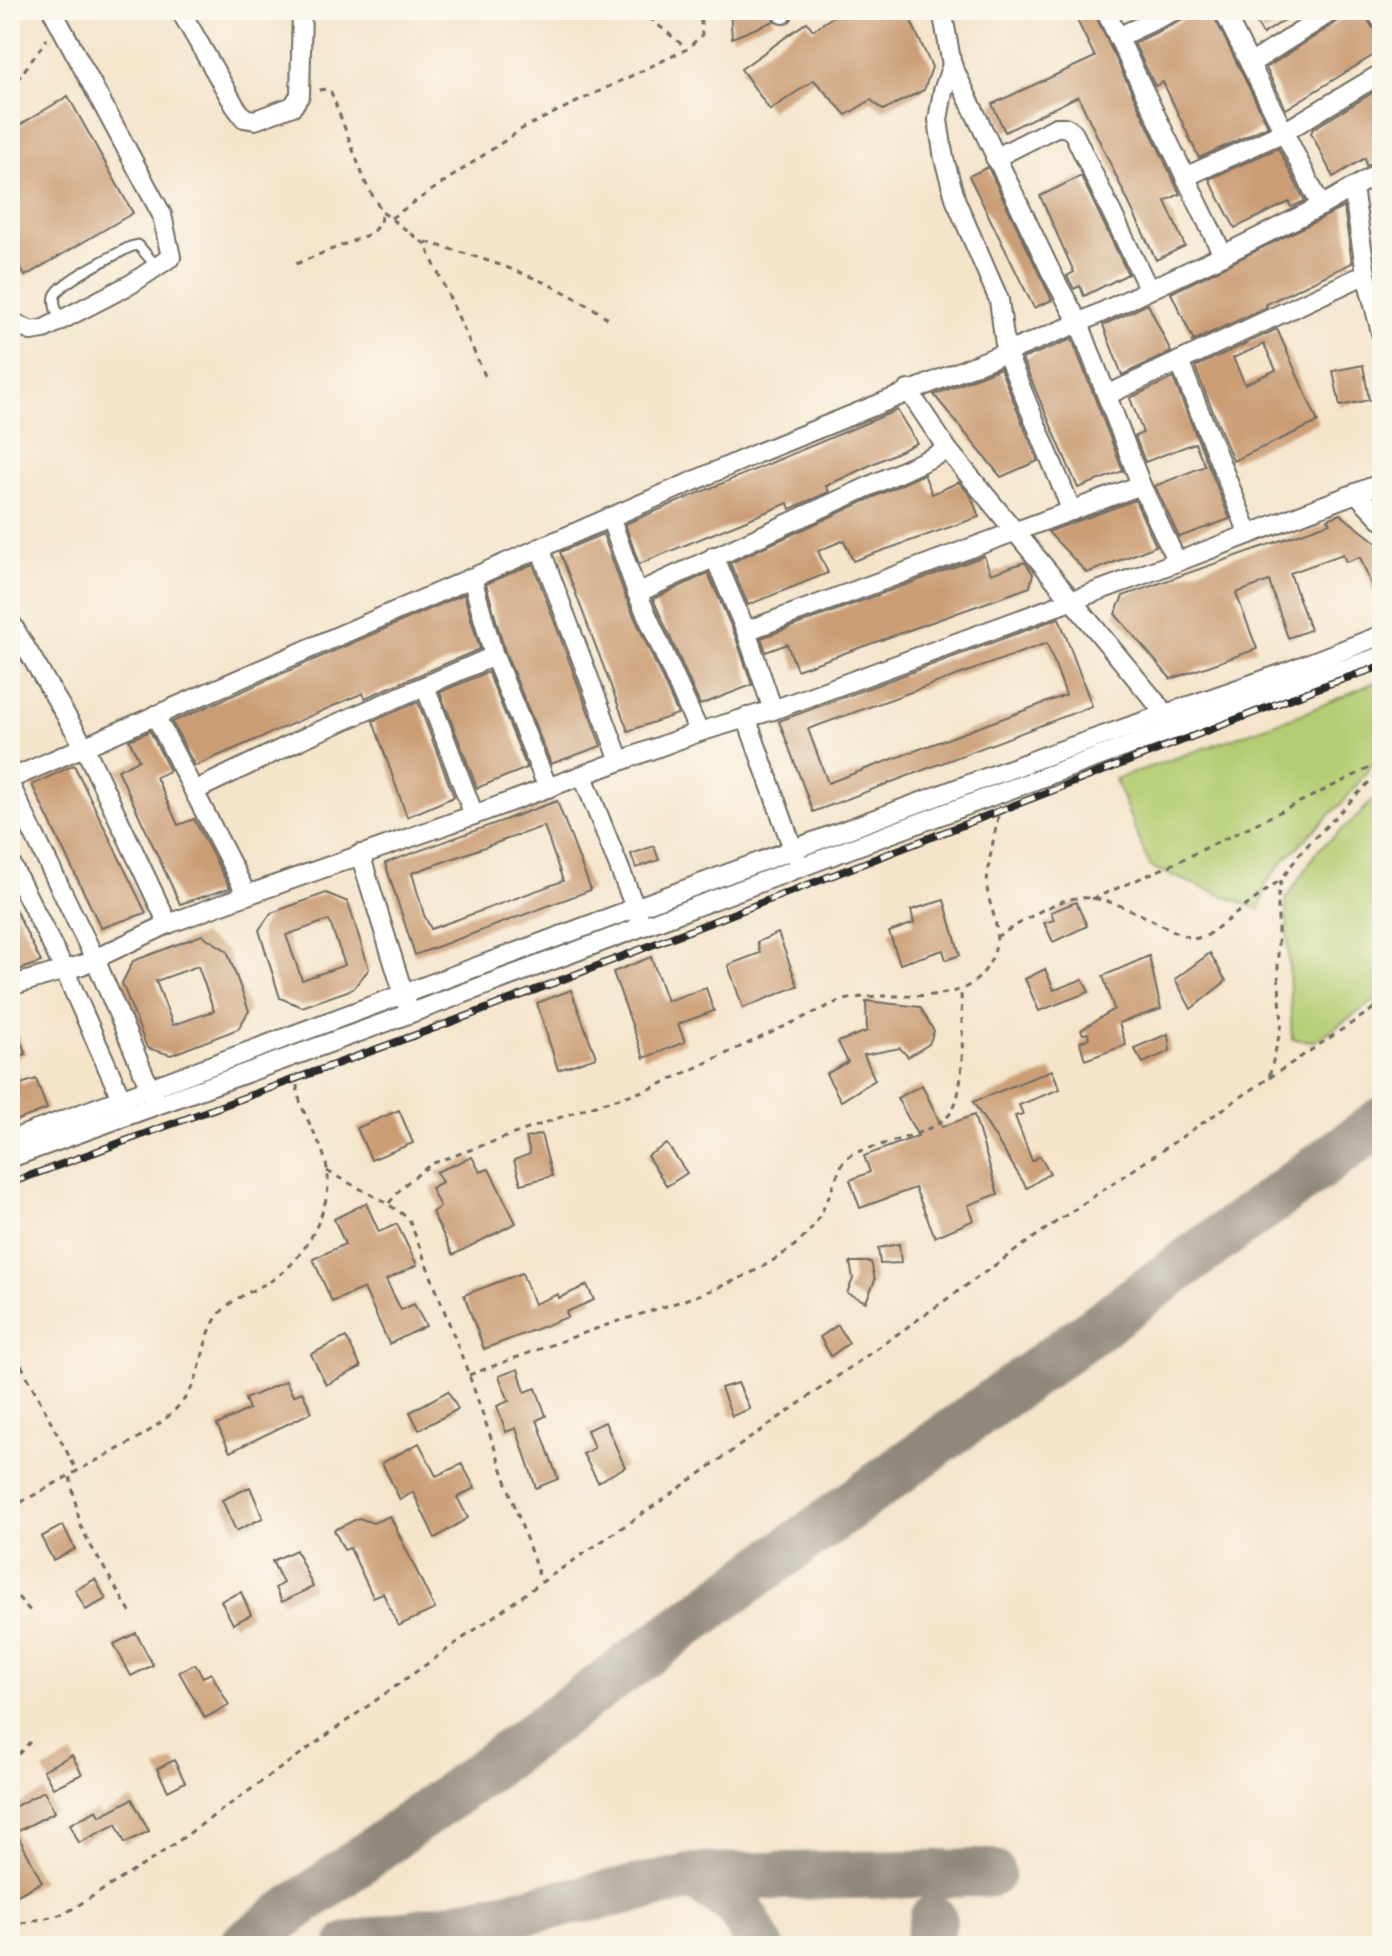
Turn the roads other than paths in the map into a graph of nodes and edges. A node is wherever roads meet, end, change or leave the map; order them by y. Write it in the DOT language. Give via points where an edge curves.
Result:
graph roads {
  1 [pos="180,10"];
  2 [pos="302,10"];
  3 [pos="942,10"];
  4 [pos="1105,10"];
  5 [pos="1176,10"];
  6 [pos="1223,10"];
  7 [pos="1334,10"];
  8 [pos="1375,10"];
  9 [pos="55,16"];
  10 [pos="1382,21"];
  11 [pos="1118,37"];
  12 [pos="1250,64"];
  13 [pos="952,65"];
  14 [pos="1382,73"];
  15 [pos="1284,132"];
  16 [pos="995,158"];
  17 [pos="1382,171"];
  18 [pos="1185,177"];
  19 [pos="1353,188"];
  20 [pos="1321,206"];
  21 [pos="1223,255"];
  22 [pos="158,268"];
  23 [pos="1366,274"];
  24 [pos="1149,290"];
  25 [pos="10,321"];
  26 [pos="60,321"];
  27 [pos="1079,323"];
  28 [pos="1382,336"];
  29 [pos="1006,352"];
  30 [pos="1179,361"];
  31 [pos="908,390"];
  32 [pos="1107,395"];
  33 [pos="948,450"];
  34 [pos="1382,483"];
  35 [pos="1141,485"];
  36 [pos="1356,493"];
  37 [pos="1072,511"];
  38 [pos="610,517"];
  39 [pos="1382,520"];
  40 [pos="1018,531"];
  41 [pos="1249,534"];
  42 [pos="540,548"];
  43 [pos="714,556"];
  44 [pos="1177,562"];
  45 [pos="472,578"];
  46 [pos="637,593"];
  47 [pos="1072,601"];
  48 [pos="10,621"];
  49 [pos="746,631"];
  50 [pos="1382,635"];
  51 [pos="494,656"];
  52 [pos="1382,656"];
  53 [pos="425,686"];
  54 [pos="773,710"];
  55 [pos="155,715"];
  56 [pos="746,717"];
  57 [pos="1172,721"];
  58 [pos="699,732"];
  59 [pos="84,746"];
  60 [pos="620,761"];
  61 [pos="583,776"];
  62 [pos="10,782"];
  63 [pos="548,788"];
  64 [pos="194,791"];
  65 [pos="474,815"];
  66 [pos="360,854"];
  67 [pos="796,858"];
  68 [pos="10,862"];
  69 [pos="247,895"];
  70 [pos="639,918"];
  71 [pos="168,924"];
  72 [pos="95,959"];
  73 [pos="64,969"];
  74 [pos="10,986"];
  75 [pos="403,994"];
  76 [pos="410,1013"];
  77 [pos="154,1097"];
  78 [pos="125,1107"];
  79 [pos="10,1140"];
  80 [pos="10,1158"];
  1 -- 2 [label="street" via="235,106 244,118 255,120 293,106 300,95"];
  3 -- 13 [label="street"];
  4 -- 11 [label="street"];
  5 -- 11 [label="street"];
  6 -- 12 [label="street"];
  7 -- 12 [label="street"];
  8 -- 10 [label="street"];
  9 -- 22 [label="street" via="162,215 171,257"];
  11 -- 18 [label="street"];
  12 -- 15 [label="street"];
  13 -- 16 [label="street"];
  13 -- 29 [label="street" via="938,120 944,159 956,201 999,300"];
  14 -- 15 [label="street"];
  15 -- 18 [label="street"];
  15 -- 20 [label="street"];
  16 -- 24 [label="street" via="1056,127 1073,132"];
  16 -- 27 [label="street"];
  17 -- 19 [label="street"];
  18 -- 21 [label="street"];
  19 -- 20 [label="street"];
  19 -- 23 [label="street"];
  20 -- 21 [label="street"];
  21 -- 24 [label="street"];
  22 -- 26 [label="street"];
  22 -- 26 [label="lane" via="138,245 130,247 56,292"];
  23 -- 28 [label="street"];
  23 -- 30 [label="street"];
  24 -- 27 [label="street"];
  25 -- 26 [label="street" via="35,332"];
  27 -- 29 [label="street"];
  27 -- 32 [label="street"];
  29 -- 31 [label="street"];
  29 -- 37 [label="street"];
  30 -- 32 [label="street"];
  30 -- 41 [label="street"];
  31 -- 33 [label="street"];
  31 -- 38 [label="street"];
  32 -- 35 [label="street"];
  33 -- 40 [label="street"];
  33 -- 43 [label="street"];
  34 -- 36 [label="street"];
  35 -- 37 [label="street"];
  35 -- 44 [label="street"];
  36 -- 39 [label="street"];
  36 -- 41 [label="street"];
  37 -- 40 [label="street"];
  38 -- 42 [label="street"];
  38 -- 46 [label="street"];
  40 -- 47 [label="street"];
  40 -- 49 [label="street"];
  41 -- 44 [label="street"];
  42 -- 45 [label="street"];
  42 -- 60 [label="street"];
  43 -- 46 [label="street"];
  43 -- 49 [label="street"];
  44 -- 47 [label="street"];
  45 -- 51 [label="street"];
  45 -- 55 [label="street"];
  46 -- 58 [label="street"];
  47 -- 54 [label="street"];
  47 -- 57 [label="street"];
  48 -- 59 [label="street"];
  49 -- 54 [label="street"];
  50 -- 57 [label="street"];
  51 -- 53 [label="street"];
  51 -- 63 [label="street"];
  52 -- 57 [label="street"];
  53 -- 64 [label="street"];
  53 -- 65 [label="street"];
  54 -- 56 [label="street"];
  55 -- 59 [label="street"];
  55 -- 64 [label="street"];
  56 -- 58 [label="street"];
  56 -- 67 [label="street"];
  57 -- 67 [label="street"];
  57 -- 67 [label="street" via="1001,793"];
  58 -- 60 [label="street"];
  59 -- 62 [label="street"];
  59 -- 71 [label="street"];
  60 -- 61 [label="street"];
  61 -- 63 [label="street"];
  61 -- 70 [label="street"];
  62 -- 72 [label="street"];
  63 -- 65 [label="street"];
  64 -- 69 [label="street"];
  65 -- 66 [label="street"];
  66 -- 69 [label="street"];
  66 -- 75 [label="street"];
  67 -- 70 [label="street"];
  68 -- 73 [label="street"];
  69 -- 71 [label="street"];
  70 -- 75 [label="street"];
  70 -- 76 [label="street"];
  71 -- 72 [label="street"];
  72 -- 73 [label="street"];
  72 -- 77 [label="street"];
  73 -- 74 [label="street"];
  73 -- 78 [label="street"];
  75 -- 76 [label="street"];
  75 -- 77 [label="street"];
  76 -- 77 [label="street"];
  77 -- 78 [label="street"];
  78 -- 79 [label="street"];
  78 -- 80 [label="street"];
}
